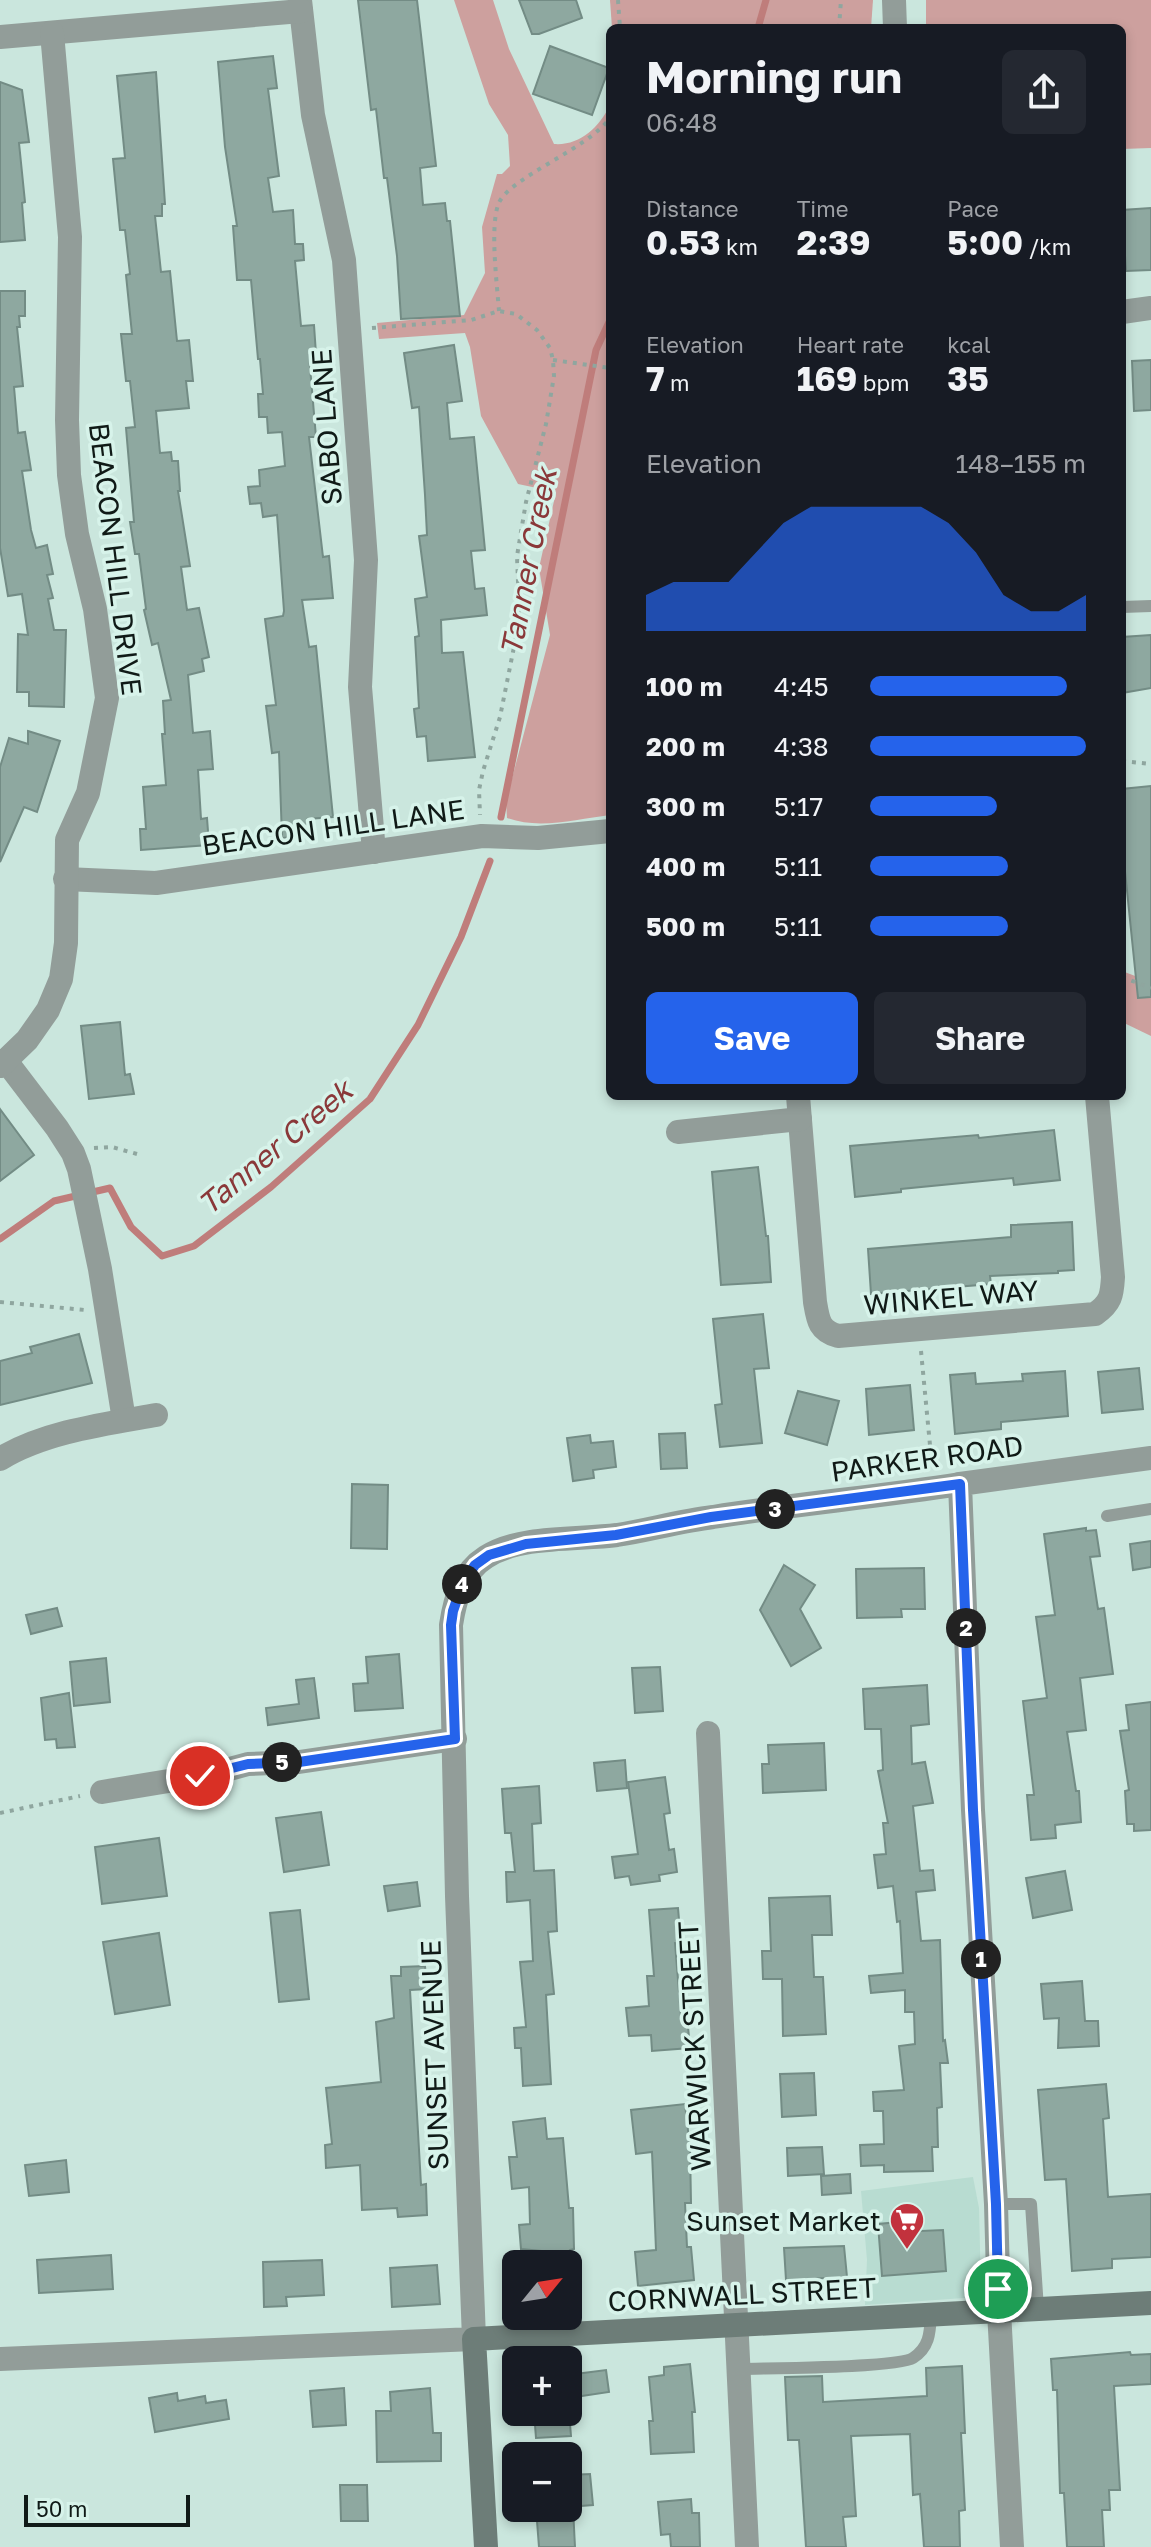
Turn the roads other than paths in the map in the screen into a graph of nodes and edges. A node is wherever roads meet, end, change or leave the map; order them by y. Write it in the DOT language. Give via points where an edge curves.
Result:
graph roads {
  1 [pos="894,0"];
  2 [pos="301,6"];
  3 [pos="895,24"];
  4 [pos="52,33"];
  5 [pos="0,37"];
  6 [pos="1151,308"];
  7 [pos="1126,311"];
  8 [pos="1151,606"];
  9 [pos="1126,607"];
  10 [pos="606,831"];
  11 [pos="374,852"];
  12 [pos="65,879"];
  13 [pos="3,1063"];
  14 [pos="1097,1100"];
  15 [pos="799,1108"];
  16 [pos="678,1132"];
  17 [pos="156,1415"];
  18 [pos="124,1420"];
  19 [pos="1151,1458"];
  20 [pos="0,1459"];
  21 [pos="960,1484"];
  22 [pos="1151,1509"];
  23 [pos="1107,1516"];
  24 [pos="475,1565"];
  25 [pos="708,1733"];
  26 [pos="455,1739"];
  27 [pos="102,1792"];
  28 [pos="996,2204"];
  29 [pos="1151,2303"];
  30 [pos="1038,2309"];
  31 [pos="999,2311"];
  32 [pos="931,2314"];
  33 [pos="738,2324"];
  34 [pos="474,2339"];
  35 [pos="0,2359"];
  36 [pos="740,2369"];
  37 [pos="486,2547"];
  38 [pos="747,2547"];
  39 [pos="1012,2547"];
  1 -- 3 [label="street"];
  2 -- 4 [label="street"];
  2 -- 11 [label="street, SABO LANE" via="313,115 344,260 366,560 360,687"];
  4 -- 5 [label="street"];
  4 -- 12 [label="street, BEACON HILL DRIVE" via="70,237 69,475 107,698 88,793 67,840"];
  6 -- 7 [label="street"];
  8 -- 9 [label="lane"];
  10 -- 11 [label="street, BEACON HILL LANE" via="538,838 482,836"];
  11 -- 12 [label="street, BEACON HILL LANE" via="156,883"];
  12 -- 13 [label="street, BEACON HILL DRIVE" via="61,979 48,1010"];
  13 -- 18 [label="street" via="83,1160"];
  14 -- 15 [label="street, WINKEL WAY" via="1113,1277 1107,1306 1095,1314 838,1336 826,1333 817,1317"];
  15 -- 16 [label="street"];
  17 -- 18 [label="street"];
  18 -- 20 [label="street" via="34,1444"];
  19 -- 21 [label="street, PARKER ROAD"];
  21 -- 24 [label="street, PARKER ROAD" via="518,1545"];
  21 -- 28 [label="street"];
  22 -- 23 [label="lane"];
  24 -- 26 [label="street, SUNSET AVENUE" via="459,1591 451,1625"];
  25 -- 33 [label="street, WARWICK STREET"];
  26 -- 27 [label="street" via="299,1762 248,1764"];
  26 -- 34 [label="street, SUNSET AVENUE"];
  28 -- 30 [label="lane" via="1031,2204"];
  28 -- 31 [label="street"];
  29 -- 30 [label="main road, CORNWALL STREET"];
  30 -- 31 [label="main road, CORNWALL STREET"];
  31 -- 32 [label="main road, CORNWALL STREET"];
  31 -- 39 [label="street"];
  32 -- 33 [label="main road, CORNWALL STREET"];
  32 -- 36 [label="lane" via="929,2342 912,2359"];
  33 -- 34 [label="main road, CORNWALL STREET"];
  33 -- 36 [label="street, WARWICK STREET"];
  34 -- 35 [label="street, CORNWALL STREET"];
  34 -- 37 [label="main road, SUNSET AVENUE"];
  36 -- 38 [label="street, WARWICK STREET"];
}
